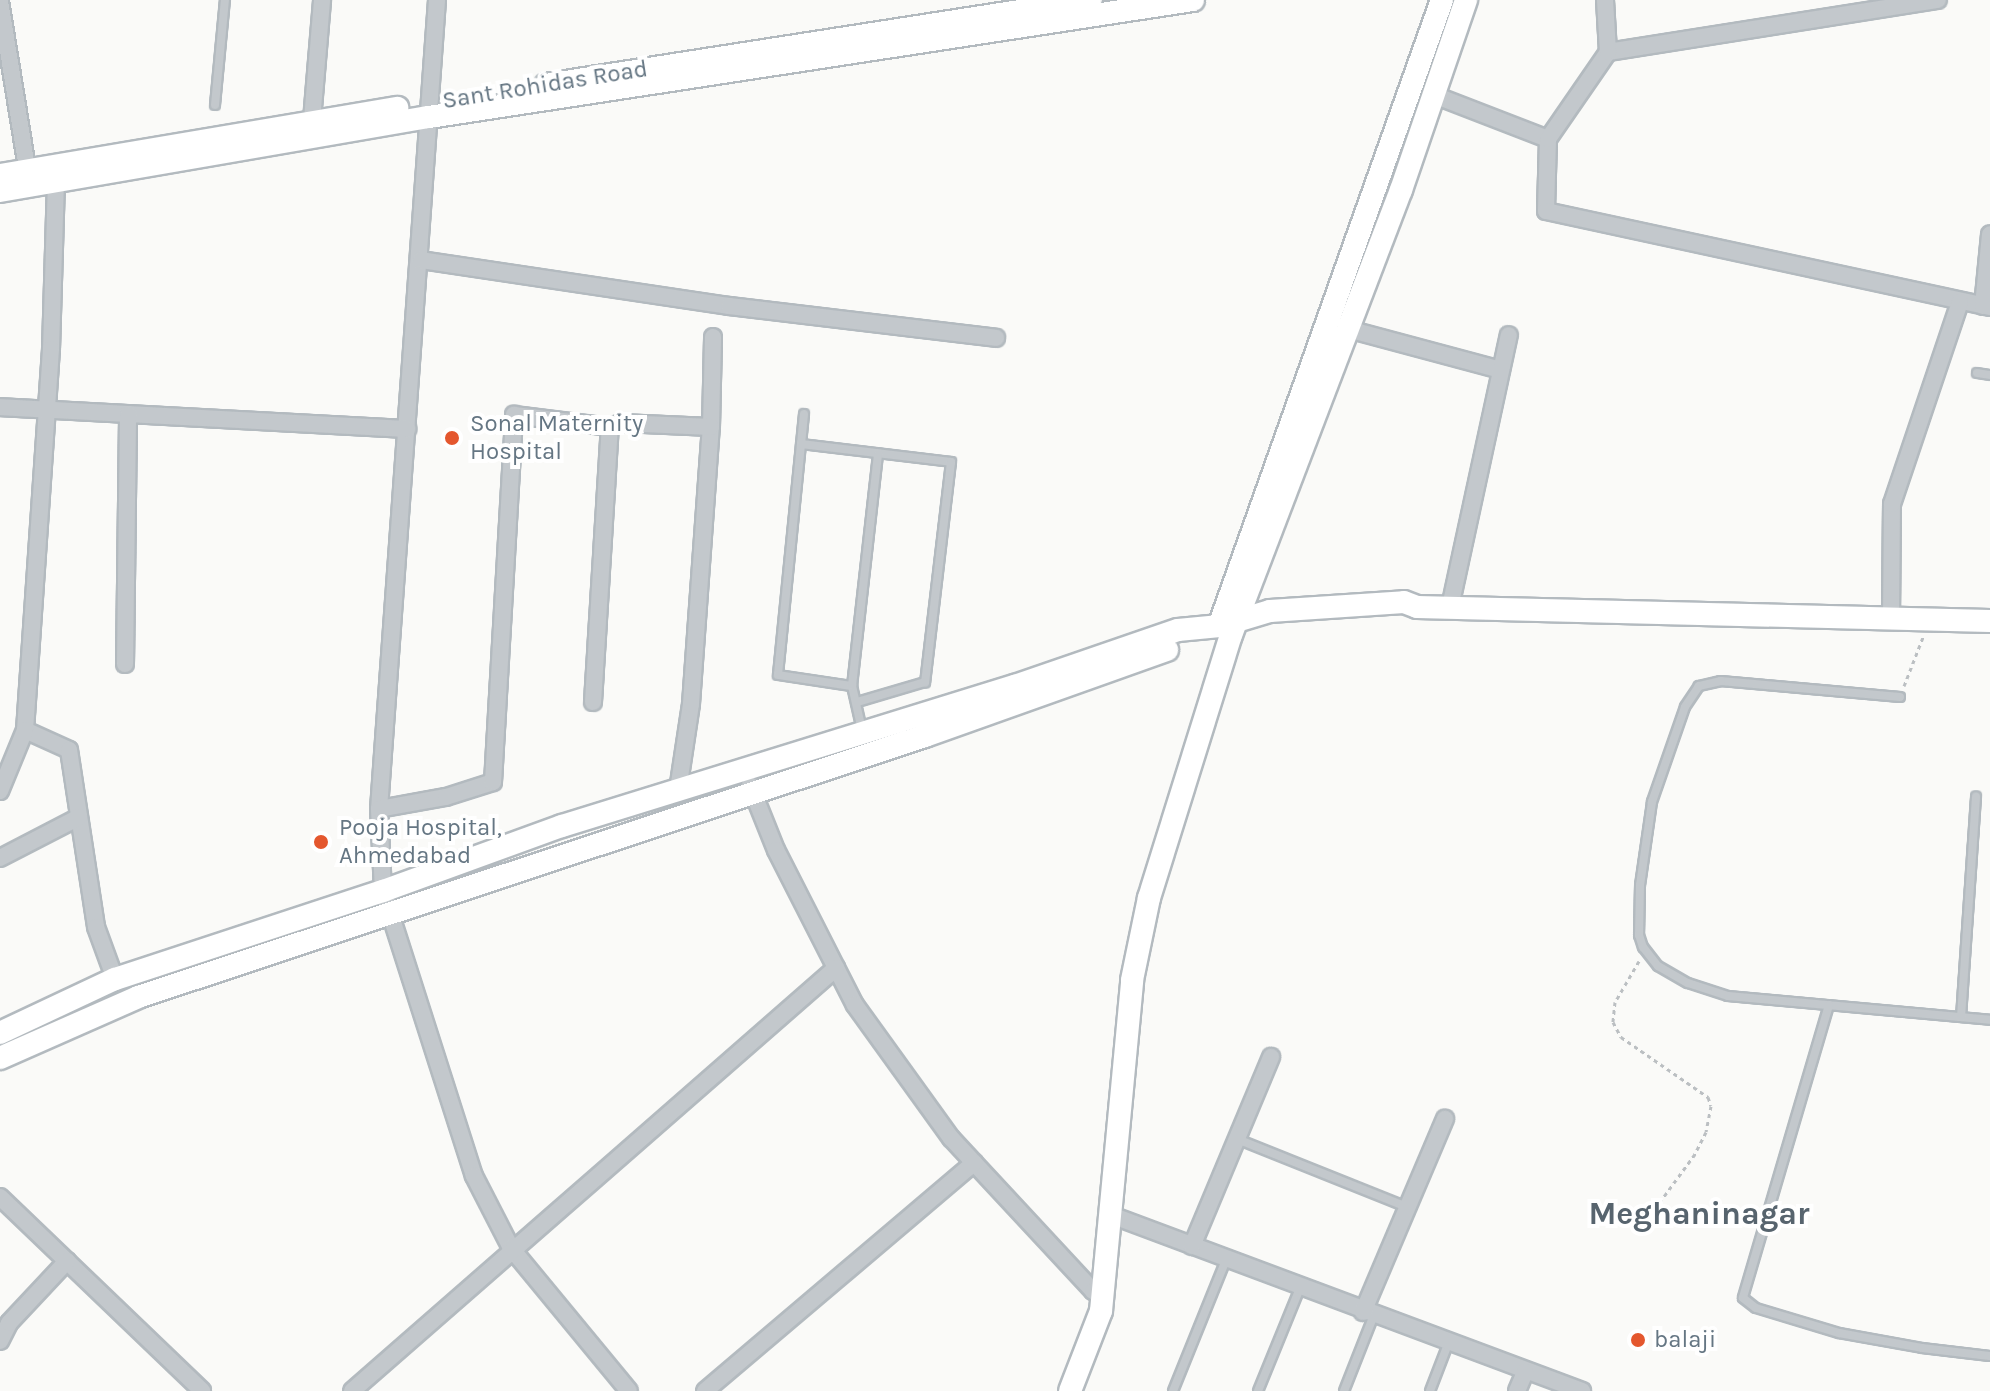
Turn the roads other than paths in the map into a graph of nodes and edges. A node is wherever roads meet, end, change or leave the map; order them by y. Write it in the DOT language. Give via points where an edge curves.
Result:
graph roads {
  1 [pos="225,0"];
  2 [pos="322,0"];
  3 [pos="437,0"];
  4 [pos="1090,0"];
  5 [pos="1193,0"];
  6 [pos="1442,0"];
  7 [pos="1466,0"];
  8 [pos="1605,0"];
  9 [pos="1938,0"];
  10 [pos="0,1"];
  11 [pos="1608,52"];
  12 [pos="1434,95"];
  13 [pos="215,105"];
  14 [pos="430,110"];
  15 [pos="312,120"];
  16 [pos="1548,139"];
  17 [pos="0,175"];
  18 [pos="28,178"];
  19 [pos="56,181"];
  20 [pos="0,191"];
  21 [pos="1990,234"];
  22 [pos="421,260"];
  23 [pos="1960,302"];
  24 [pos="1987,307"];
  25 [pos="1348,329"];
  26 [pos="1509,335"];
  27 [pos="713,337"];
  28 [pos="996,338"];
  29 [pos="1501,370"];
  30 [pos="1977,373"];
  31 [pos="1990,375"];
  32 [pos="0,407"];
  33 [pos="47,410"];
  34 [pos="128,414"];
  35 [pos="804,414"];
  36 [pos="610,427"];
  37 [pos="711,427"];
  38 [pos="407,429"];
  39 [pos="801,444"];
  40 [pos="878,453"];
  41 [pos="1450,607"];
  42 [pos="1891,618"];
  43 [pos="1990,621"];
  44 [pos="1226,630"];
  45 [pos="125,664"];
  46 [pos="852,686"];
  47 [pos="1900,697"];
  48 [pos="994,701"];
  49 [pos="593,702"];
  50 [pos="857,702"];
  51 [pos="25,730"];
  52 [pos="862,732"];
  53 [pos="745,767"];
  54 [pos="678,790"];
  55 [pos="0,791"];
  56 [pos="752,792"];
  57 [pos="1976,797"];
  58 [pos="379,809"];
  59 [pos="79,817"];
  60 [pos="0,858"];
  61 [pos="385,902"];
  62 [pos="836,968"];
  63 [pos="115,979"];
  64 [pos="1829,1005"];
  65 [pos="1961,1017"];
  66 [pos="1990,1020"];
  67 [pos="0,1033"];
  68 [pos="1271,1057"];
  69 [pos="0,1058"];
  70 [pos="1445,1119"];
  71 [pos="1237,1139"];
  72 [pos="974,1163"];
  73 [pos="0,1197"];
  74 [pos="1407,1207"];
  75 [pos="1111,1215"];
  76 [pos="1192,1246"];
  77 [pos="511,1248"];
  78 [pos="1226,1260"];
  79 [pos="67,1261"];
  80 [pos="1300,1288"];
  81 [pos="1098,1292"];
  82 [pos="1368,1314"];
  83 [pos="0,1341"];
  84 [pos="1448,1344"];
  85 [pos="1990,1356"];
  86 [pos="1525,1372"];
  87 [pos="202,1391"];
  88 [pos="352,1391"];
  89 [pos="629,1391"];
  90 [pos="705,1391"];
  91 [pos="1060,1391"];
  92 [pos="1070,1391"];
  93 [pos="1173,1391"];
  94 [pos="1258,1391"];
  95 [pos="1344,1391"];
  96 [pos="1430,1391"];
  97 [pos="1517,1391"];
  98 [pos="1582,1391"];
  1 -- 13 [label="lane"];
  2 -- 15 [label="street"];
  3 -- 14 [label="street"];
  4 -- 14 [label="street, Sant Rohidas Road"];
  5 -- 14 [label="street"];
  6 -- 44 [label="street"];
  7 -- 12 [label="street"];
  8 -- 11 [label="street"];
  9 -- 11 [label="street"];
  10 -- 18 [label="street"];
  11 -- 16 [label="street"];
  12 -- 16 [label="street"];
  12 -- 25 [label="street"];
  14 -- 15 [label="street, Sant Rohidas Road"];
  14 -- 19 [label="street"];
  14 -- 22 [label="street"];
  15 -- 18 [label="street, Sant Rohidas Road"];
  16 -- 23 [label="street" via="1546,211"];
  17 -- 18 [label="street, Sant Rohidas Road"];
  18 -- 19 [label="street"];
  18 -- 20 [label="street"];
  19 -- 33 [label="street"];
  21 -- 24 [label="street"];
  22 -- 28 [label="street" via="729,306"];
  22 -- 38 [label="street"];
  23 -- 24 [label="street"];
  23 -- 42 [label="street" via="1892,504"];
  25 -- 29 [label="street"];
  25 -- 44 [label="street"];
  26 -- 29 [label="street"];
  27 -- 37 [label="street"];
  29 -- 41 [label="street"];
  30 -- 31 [label="lane"];
  32 -- 33 [label="street"];
  33 -- 34 [label="street"];
  33 -- 51 [label="street"];
  34 -- 38 [label="street"];
  34 -- 45 [label="street"];
  35 -- 39 [label="lane"];
  36 -- 37 [label="street"];
  36 -- 49 [label="street"];
  36 -- 58 [label="street" via="514,415 493,782"];
  37 -- 54 [label="street" via="691,704"];
  38 -- 58 [label="street"];
  39 -- 40 [label="lane"];
  39 -- 46 [label="lane" via="778,675"];
  40 -- 46 [label="lane"];
  40 -- 50 [label="lane" via="951,462 925,682"];
  41 -- 42 [label="street"];
  41 -- 44 [label="street" via="1404,602 1270,611"];
  42 -- 43 [label="street"];
  44 -- 48 [label="street" via="1178,630"];
  44 -- 75 [label="street" via="1149,898 1135,967"];
  44 -- 81 [label="street" via="1144,880 1123,979"];
  46 -- 50 [label="lane"];
  47 -- 64 [label="lane" via="1721,681 1699,686 1685,707 1648,820 1637,922 1646,951 1672,975 1704,989 1750,1000"];
  48 -- 52 [label="street"];
  48 -- 56 [label="street"];
  50 -- 52 [label="lane"];
  51 -- 55 [label="street"];
  51 -- 59 [label="street" via="69,750"];
  52 -- 53 [label="street"];
  53 -- 54 [label="street"];
  53 -- 56 [label="street"];
  54 -- 61 [label="street" via="562,826"];
  56 -- 61 [label="street"];
  56 -- 62 [label="street"];
  57 -- 65 [label="lane"];
  58 -- 61 [label="street"];
  59 -- 60 [label="street"];
  59 -- 63 [label="street" via="96,927"];
  61 -- 63 [label="street"];
  61 -- 69 [label="street" via="138,997"];
  61 -- 77 [label="street" via="474,1176"];
  62 -- 72 [label="street" via="855,1005"];
  62 -- 77 [label="street"];
  63 -- 67 [label="street"];
  64 -- 65 [label="lane"];
  64 -- 85 [label="lane" via="1743,1298 1756,1308 1839,1333"];
  65 -- 66 [label="lane"];
  68 -- 71 [label="street"];
  70 -- 74 [label="street"];
  71 -- 74 [label="lane"];
  71 -- 76 [label="street"];
  72 -- 81 [label="street"];
  72 -- 90 [label="street"];
  73 -- 79 [label="street"];
  74 -- 82 [label="street"];
  75 -- 76 [label="street"];
  75 -- 81 [label="street"];
  76 -- 78 [label="street"];
  77 -- 88 [label="street"];
  77 -- 89 [label="street"];
  78 -- 80 [label="street"];
  78 -- 93 [label="lane"];
  79 -- 83 [label="street" via="9,1323"];
  79 -- 87 [label="street"];
  80 -- 82 [label="street"];
  80 -- 94 [label="lane"];
  81 -- 91 [label="street"];
  81 -- 92 [label="street" via="1101,1311"];
  82 -- 84 [label="street"];
  82 -- 95 [label="lane"];
  84 -- 86 [label="street"];
  84 -- 96 [label="lane"];
  86 -- 97 [label="street"];
  86 -- 98 [label="street"];
}
